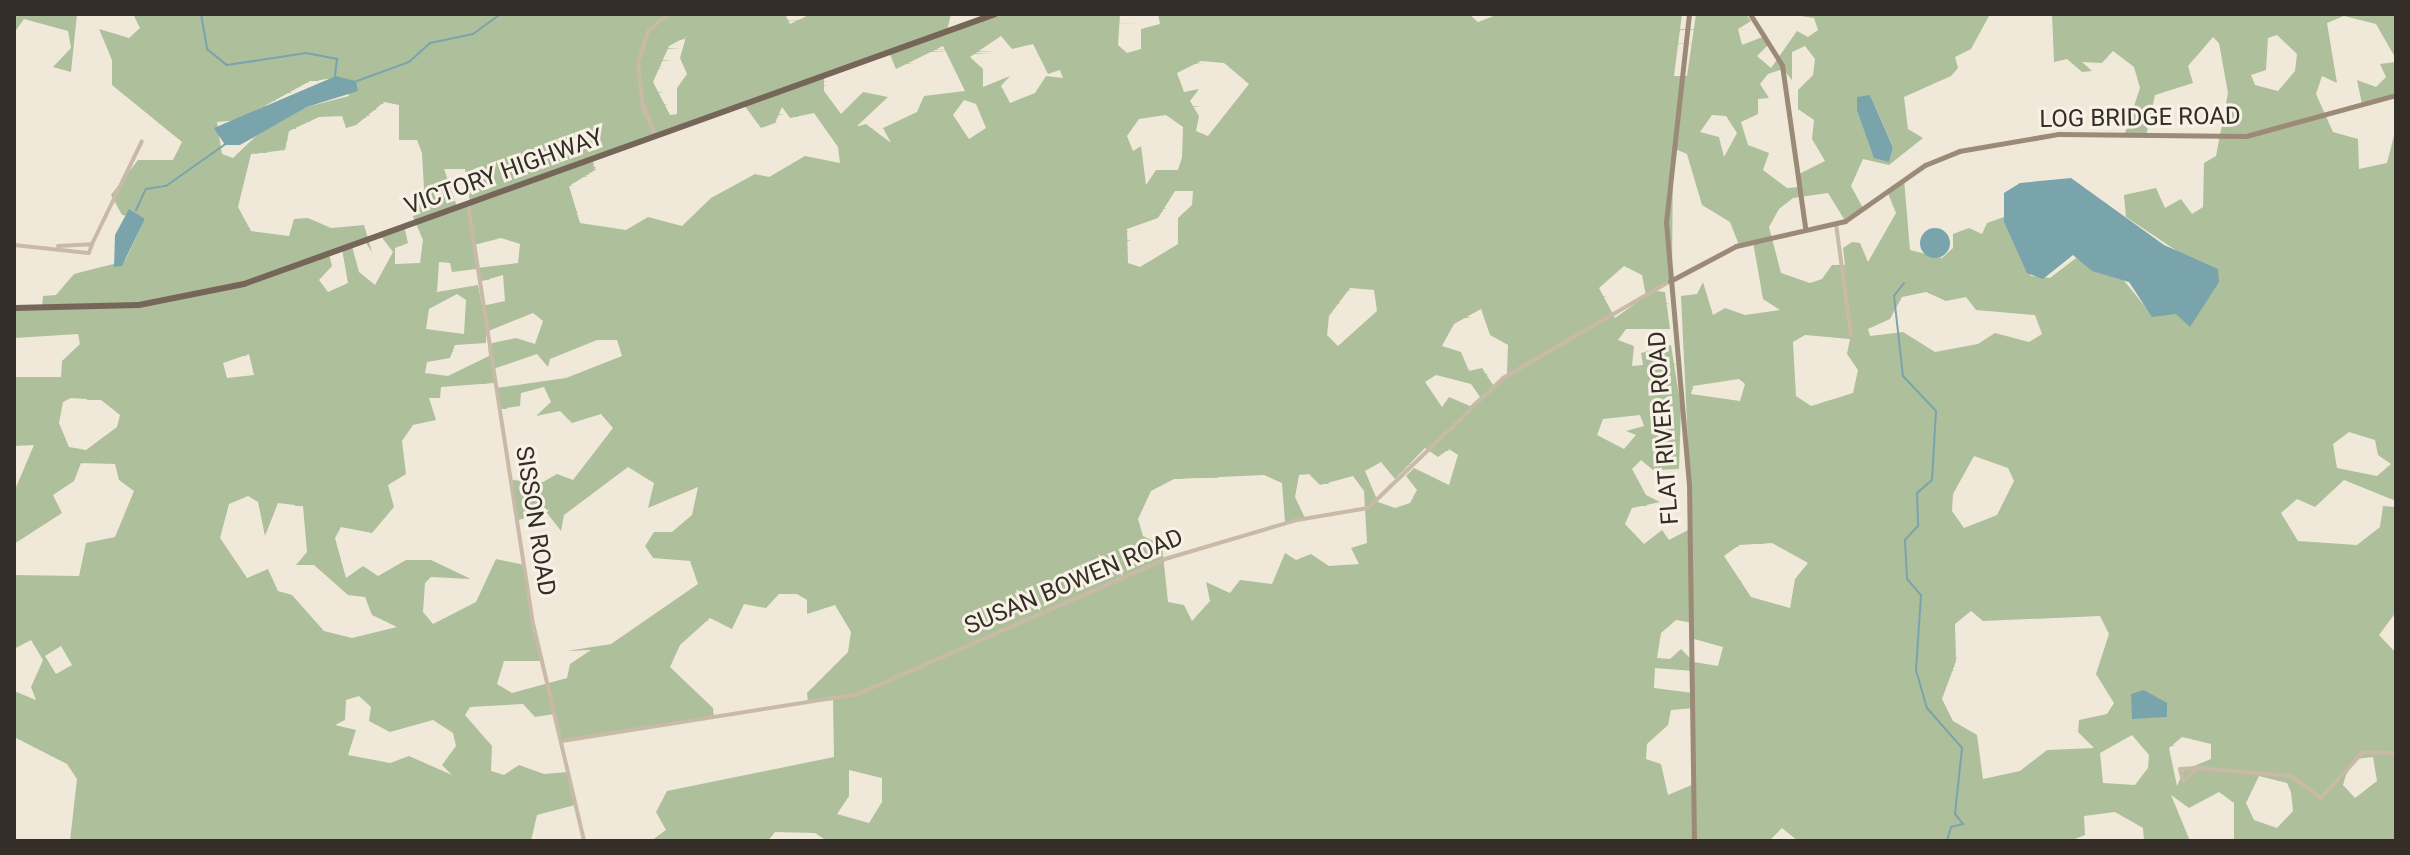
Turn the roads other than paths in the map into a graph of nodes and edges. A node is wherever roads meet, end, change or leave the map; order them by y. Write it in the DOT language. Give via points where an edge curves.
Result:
graph roads {
  1 [pos="668,14"];
  2 [pos="995,14"];
  3 [pos="1689,14"];
  4 [pos="1750,14"];
  5 [pos="2396,95"];
  6 [pos="655,134"];
  7 [pos="142,141"];
  8 [pos="468,204"];
  9 [pos="1836,224"];
  10 [pos="1805,227"];
  11 [pos="92,244"];
  12 [pos="14,245"];
  13 [pos="58,246"];
  14 [pos="1670,281"];
  15 [pos="14,308"];
  16 [pos="1851,335"];
  17 [pos="562,741"];
  18 [pos="2396,753"];
  19 [pos="2197,768"];
  20 [pos="584,841"];
  21 [pos="1694,841"];
  1 -- 6 [label="street" via="649,30 638,63"];
  2 -- 6 [label="main road, VICTORY HIGHWAY"];
  3 -- 14 [label="street, FLAT RIVER ROAD" via="1666,184"];
  4 -- 10 [label="street" via="1782,65"];
  5 -- 9 [label="street, LOG BRIDGE ROAD" via="2246,136 2058,134 1968,149 1925,165"];
  6 -- 8 [label="main road, VICTORY HIGHWAY"];
  7 -- 11 [label="street"];
  8 -- 15 [label="main road, VICTORY HIGHWAY" via="218,292 139,305"];
  8 -- 17 [label="street, SISSON ROAD" via="532,619"];
  9 -- 10 [label="street, LOG BRIDGE ROAD"];
  9 -- 16 [label="street"];
  10 -- 14 [label="street, LOG BRIDGE ROAD" via="1736,246"];
  11 -- 13 [label="street"];
  11 -- 13 [label="street" via="89,253"];
  12 -- 13 [label="street"];
  14 -- 17 [label="street, SUSAN BOWEN ROAD" via="1503,378 1368,508 1297,520 1165,559 858,694"];
  14 -- 21 [label="street, FLAT RIVER ROAD" via="1689,483"];
  17 -- 20 [label="street, SISSON ROAD"];
  18 -- 19 [label="street" via="2363,752 2321,798 2291,776"];
  19 -- 19 [label="street" via="2180,769 2183,781 2195,775"];
}
